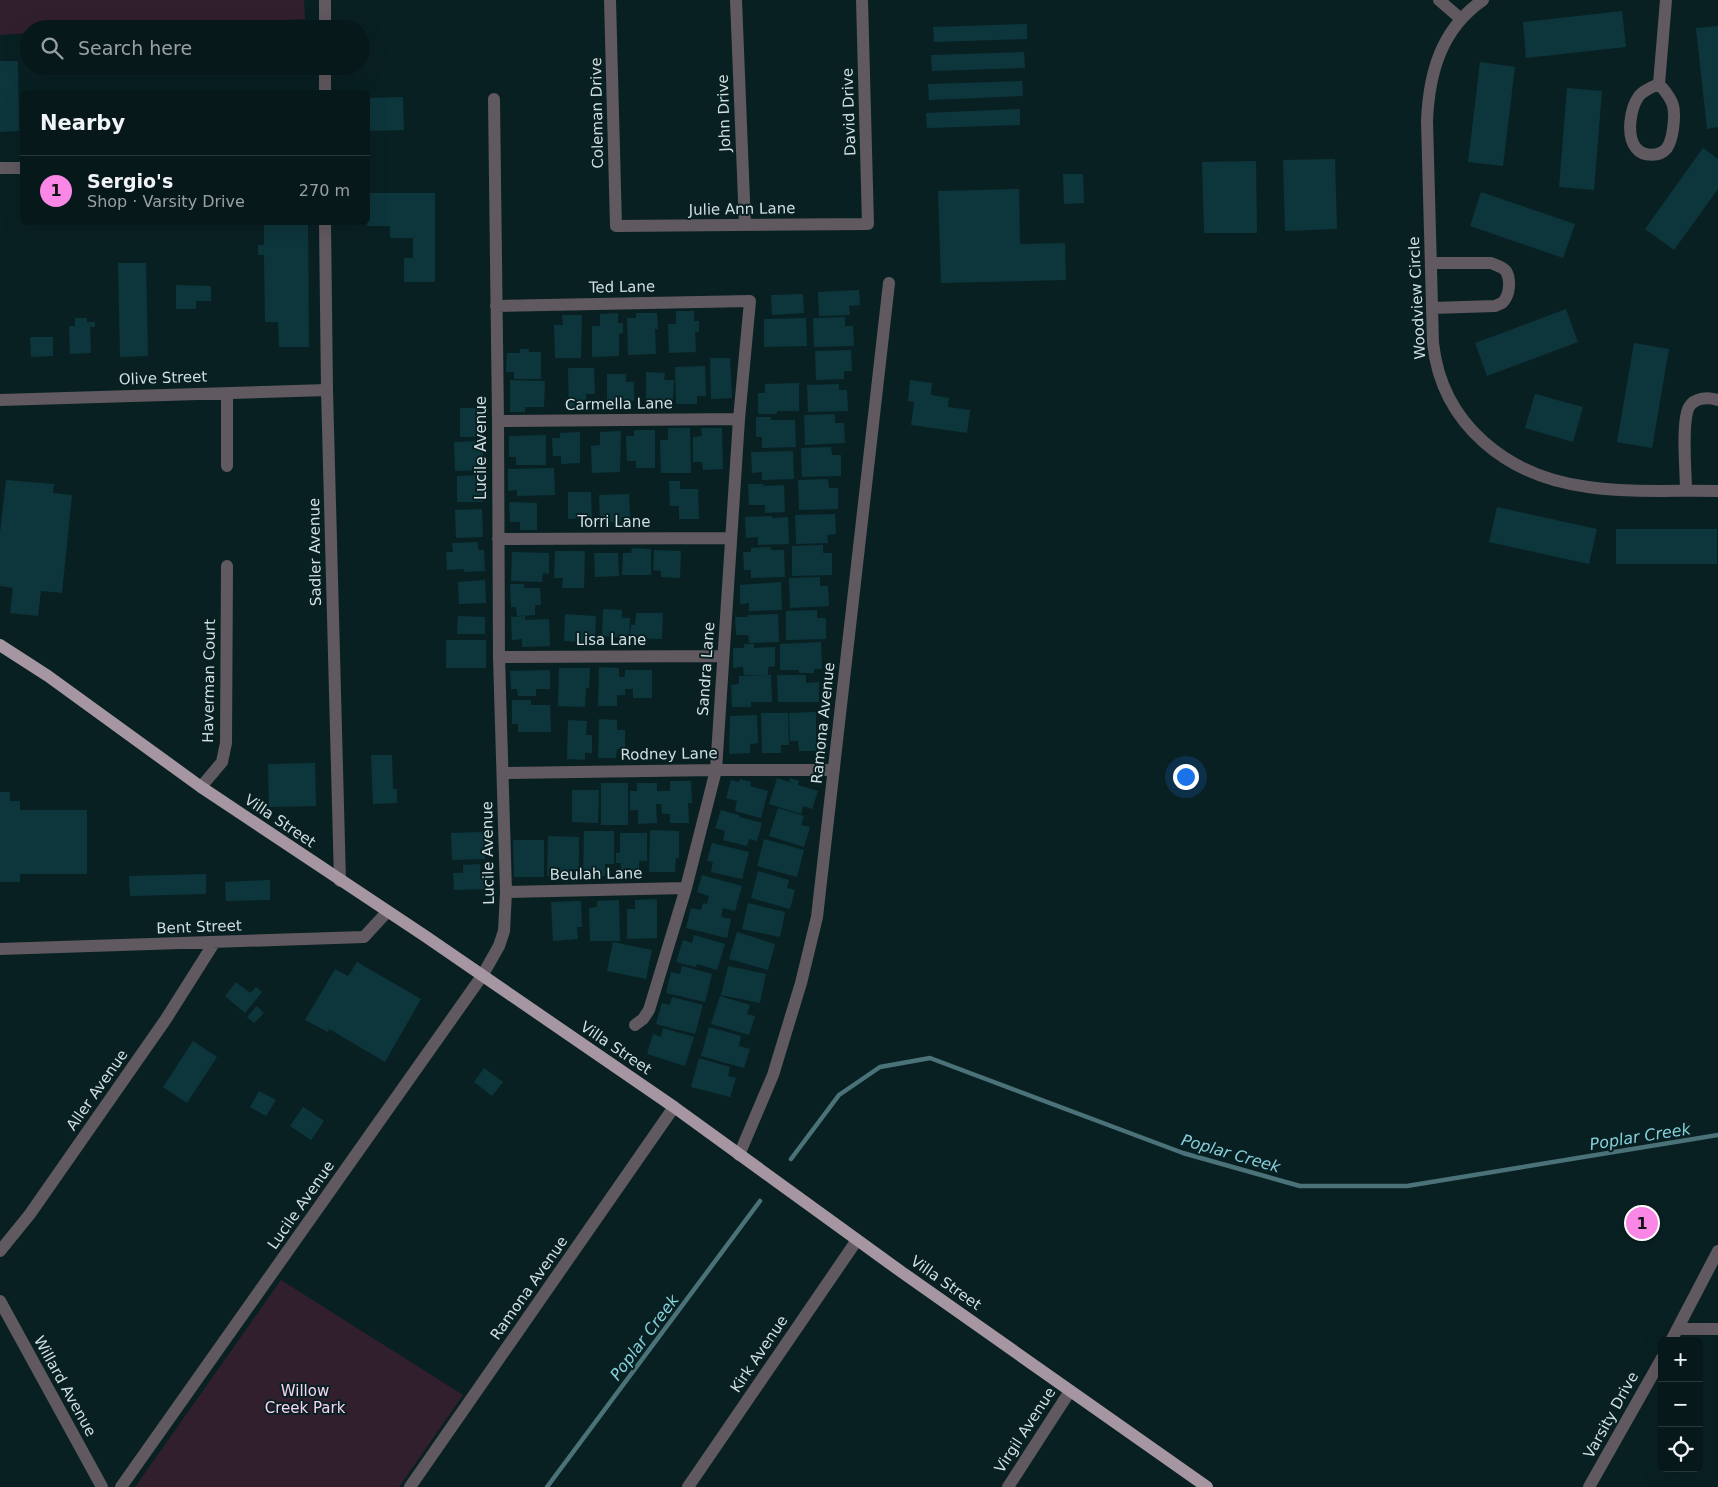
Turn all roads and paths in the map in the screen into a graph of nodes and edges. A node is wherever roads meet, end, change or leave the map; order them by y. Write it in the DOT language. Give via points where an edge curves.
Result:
graph roads {
  1 [pos="325,0"];
  2 [pos="610,0"];
  3 [pos="736,0"];
  4 [pos="862,0"];
  5 [pos="1439,0"];
  6 [pos="1483,0"];
  7 [pos="1666,0"];
  8 [pos="1461,19"];
  9 [pos="325,20"];
  10 [pos="325,75"];
  11 [pos="1659,84"];
  12 [pos="325,90"];
  13 [pos="494,99"];
  14 [pos="0,168"];
  15 [pos="20,168"];
  16 [pos="868,224"];
  17 [pos="325,225"];
  18 [pos="745,225"];
  19 [pos="616,226"];
  20 [pos="1432,264"];
  21 [pos="889,283"];
  22 [pos="750,301"];
  23 [pos="496,306"];
  24 [pos="1432,308"];
  25 [pos="327,390"];
  26 [pos="227,393"];
  27 [pos="0,400"];
  28 [pos="1718,400"];
  29 [pos="740,419"];
  30 [pos="498,421"];
  31 [pos="227,466"];
  32 [pos="1686,490"];
  33 [pos="1718,491"];
  34 [pos="731,538"];
  35 [pos="498,539"];
  36 [pos="227,566"];
  37 [pos="0,645"];
  38 [pos="723,656"];
  39 [pos="499,657"];
  40 [pos="716,770"];
  41 [pos="834,770"];
  42 [pos="504,773"];
  43 [pos="201,788"];
  44 [pos="340,881"];
  45 [pos="686,888"];
  46 [pos="506,892"];
  47 [pos="387,912"];
  48 [pos="214,943"];
  49 [pos="0,949"];
  50 [pos="482,976"];
  51 [pos="635,1025"];
  52 [pos="674,1107"];
  53 [pos="739,1154"];
  54 [pos="857,1240"];
  55 [pos="1718,1251"];
  56 [pos="0,1252"];
  57 [pos="0,1301"];
  58 [pos="1678,1329"];
  59 [pos="1718,1329"];
  60 [pos="1673,1337"];
  61 [pos="1658,1365"];
  62 [pos="1070,1391"];
  63 [pos="102,1487"];
  64 [pos="121,1487"];
  65 [pos="410,1487"];
  66 [pos="688,1487"];
  67 [pos="1008,1487"];
  68 [pos="1207,1487"];
  69 [pos="1589,1487"];
  1 -- 9 [label="street"];
  2 -- 19 [label="street, Coleman Drive"];
  3 -- 18 [label="street, John Drive"];
  4 -- 16 [label="street, David Drive"];
  5 -- 8 [label="street"];
  6 -- 8 [label="street, Woodview Circle"];
  7 -- 11 [label="street"];
  8 -- 20 [label="street, Woodview Circle" via="1439,55 1428,94"];
  10 -- 12 [label="street"];
  11 -- 11 [label="street" via="1674,104 1672,138 1667,149 1660,153 1643,154 1630,136 1634,106 1639,96"];
  13 -- 23 [label="street, Lucile Avenue"];
  14 -- 15 [label="street"];
  16 -- 18 [label="street, Julie Ann Lane"];
  17 -- 25 [label="street, Sadler Avenue"];
  18 -- 19 [label="street, Julie Ann Lane"];
  20 -- 24 [label="street, Woodview Circle"];
  20 -- 24 [label="street" via="1491,263 1506,271 1509,288 1502,303 1494,306"];
  21 -- 41 [label="street, Ramona Avenue"];
  22 -- 23 [label="street, Ted Lane"];
  22 -- 29 [label="street, Sandra Lane"];
  23 -- 30 [label="street, Lucile Avenue"];
  24 -- 32 [label="street, Woodview Circle" via="1436,365 1451,404 1483,442 1501,456 1564,483 1589,488"];
  25 -- 26 [label="street, Olive Street"];
  25 -- 44 [label="street, Sadler Avenue"];
  26 -- 27 [label="street, Olive Street"];
  26 -- 31 [label="street"];
  28 -- 32 [label="street" via="1706,398 1690,406 1686,425"];
  29 -- 30 [label="street, Carmella Lane"];
  29 -- 34 [label="street, Sandra Lane"];
  30 -- 35 [label="street, Lucile Avenue"];
  32 -- 33 [label="street, Woodview Circle"];
  34 -- 35 [label="street, Torri Lane"];
  34 -- 38 [label="street, Sandra Lane"];
  35 -- 39 [label="street, Lucile Avenue"];
  36 -- 43 [label="street, Haverman Court" via="226,743 222,762"];
  37 -- 43 [label="main road, Villa Street" via="48,676"];
  38 -- 39 [label="street, Lisa Lane"];
  38 -- 40 [label="street, Sandra Lane"];
  39 -- 42 [label="street, Lucile Avenue"];
  40 -- 41 [label="street, Rodney Lane"];
  40 -- 42 [label="street, Rodney Lane"];
  40 -- 45 [label="street, Sandra Lane"];
  41 -- 53 [label="street, Ramona Avenue" via="817,917 808,955 772,1075"];
  42 -- 46 [label="street, Lucile Avenue"];
  43 -- 44 [label="main road, Villa Street"];
  44 -- 47 [label="main road, Villa Street"];
  45 -- 46 [label="street, Beulah Lane"];
  45 -- 51 [label="street, Sandra Lane" via="649,1010"];
  46 -- 50 [label="street, Lucile Avenue" via="500,946"];
  47 -- 48 [label="street, Bent Street" via="364,937"];
  47 -- 50 [label="main road, Villa Street"];
  48 -- 49 [label="street, Bent Street"];
  48 -- 56 [label="street, Aller Avenue" via="166,1019"];
  50 -- 52 [label="main road, Villa Street"];
  50 -- 64 [label="street, Lucile Avenue"];
  52 -- 53 [label="main road, Villa Street"];
  52 -- 65 [label="street, Ramona Avenue"];
  53 -- 54 [label="main road, Villa Street"];
  54 -- 62 [label="main road, Villa Street"];
  54 -- 66 [label="street, Kirk Avenue"];
  55 -- 58 [label="street"];
  57 -- 63 [label="street, Willard Avenue"];
  58 -- 59 [label="street"];
  58 -- 60 [label="street"];
  61 -- 69 [label="street, Varsity Drive"];
  62 -- 67 [label="street, Virgil Avenue"];
  62 -- 68 [label="main road, Villa Street"];
}
